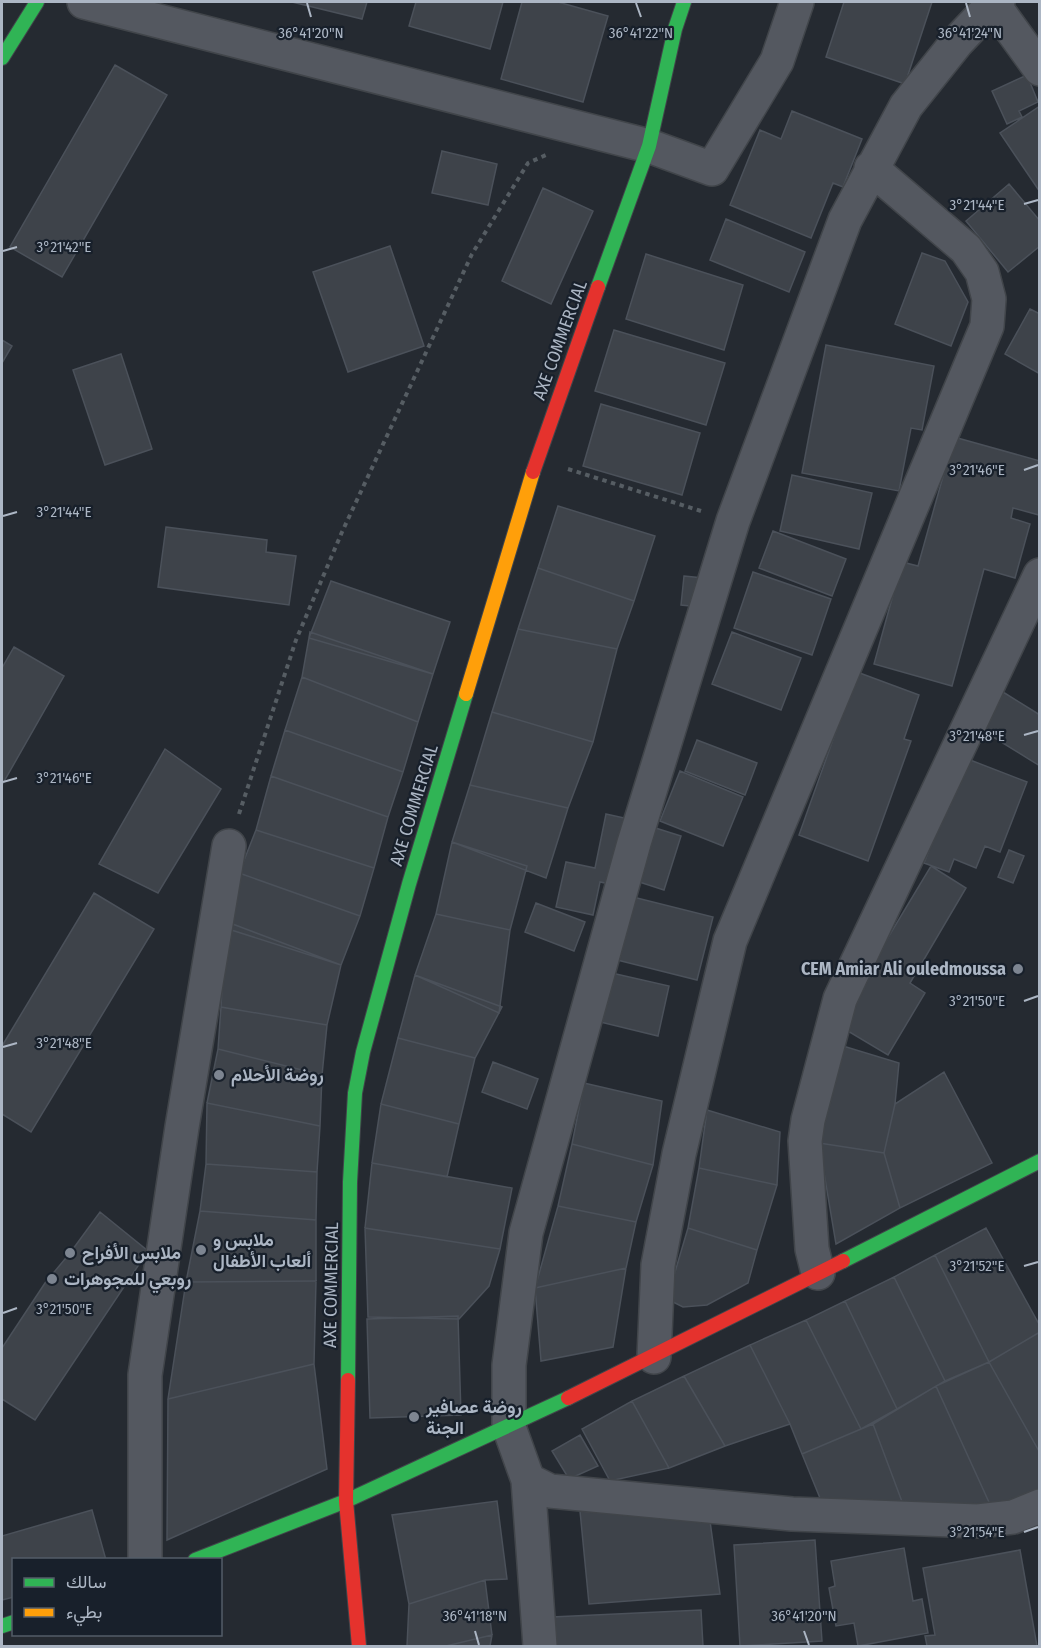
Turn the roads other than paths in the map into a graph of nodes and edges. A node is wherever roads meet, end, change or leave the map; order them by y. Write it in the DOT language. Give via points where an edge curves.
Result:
graph roads {
  1 [pos="37,2"];
  2 [pos="84,2"];
  3 [pos="684,2"];
  4 [pos="797,2"];
  5 [pos="995,3"];
  6 [pos="2,58"];
  7 [pos="1040,69"];
  8 [pos="649,146"];
  9 [pos="872,168"];
  10 [pos="1040,575"];
  11 [pos="229,846"];
  12 [pos="1040,1161"];
  13 [pos="818,1274"];
  14 [pos="654,1357"];
  15 [pos="509,1427"];
  16 [pos="528,1480"];
  17 [pos="346,1501"];
  18 [pos="1040,1506"];
  19 [pos="145,1558"];
  20 [pos="200,1558"];
  21 [pos="359,1647"];
  22 [pos="540,1647"];
  1 -- 6 [label="street"];
  2 -- 8 [label="street"];
  3 -- 8 [label="street, AXE COMMERCIAL"];
  4 -- 8 [label="street" via="777,62 712,169"];
  5 -- 7 [label="street"];
  5 -- 9 [label="street" via="957,42 906,106"];
  8 -- 17 [label="street, AXE COMMERCIAL" via="537,459 409,884 363,1052 355,1093 350,1182"];
  9 -- 14 [label="street" via="966,249 982,272 989,299 987,326 730,941 679,1154 658,1265"];
  9 -- 15 [label="street" via="845,220 733,521 634,843 526,1233 509,1365"];
  10 -- 13 [label="street" via="840,999 805,1141 812,1249"];
  11 -- 19 [label="street" via="145,1375"];
  12 -- 13 [label="street"];
  13 -- 14 [label="street"];
  14 -- 15 [label="street"];
  15 -- 16 [label="street"];
  15 -- 17 [label="street"];
  16 -- 18 [label="street" via="550,1491 792,1514 978,1521 1013,1517"];
  16 -- 22 [label="street"];
  17 -- 20 [label="street"];
  17 -- 21 [label="street, AXE COMMERCIAL"];
}
